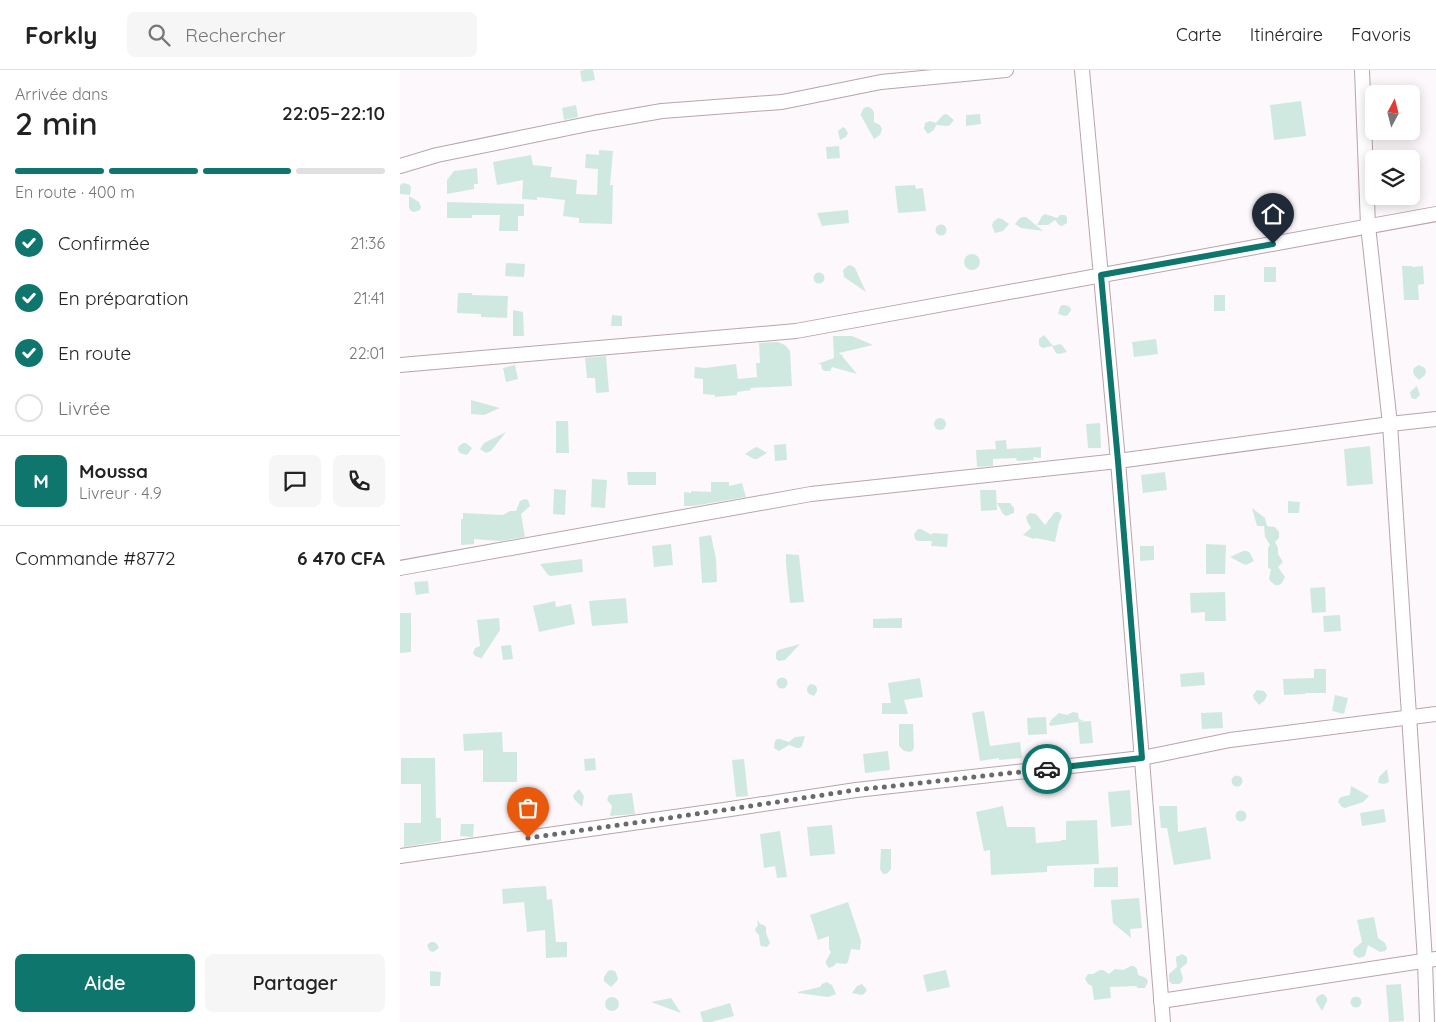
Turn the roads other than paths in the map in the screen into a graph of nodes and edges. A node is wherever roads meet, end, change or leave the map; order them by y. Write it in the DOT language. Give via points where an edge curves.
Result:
graph roads {
  1 [pos="1006,70"];
  2 [pos="1082,70"];
  3 [pos="1362,70"];
  4 [pos="400,166"];
  5 [pos="1436,214"];
  6 [pos="1368,226"];
  7 [pos="1101,275"];
  8 [pos="400,365"];
  9 [pos="1436,419"];
  10 [pos="1390,424"];
  11 [pos="1118,461"];
  12 [pos="400,568"];
  13 [pos="1436,714"];
  14 [pos="1408,717"];
  15 [pos="1142,758"];
  16 [pos="400,856"];
  17 [pos="1430,960"];
  18 [pos="1161,1001"];
  19 [pos="1163,1022"];
  20 [pos="1427,1022"];
  1 -- 4 [label="street" via="881,82 782,102 662,111 544,133"];
  2 -- 7 [label="street"];
  3 -- 6 [label="street"];
  5 -- 6 [label="street"];
  6 -- 7 [label="street"];
  6 -- 10 [label="street"];
  7 -- 8 [label="street" via="796,331"];
  7 -- 11 [label="street"];
  9 -- 10 [label="street"];
  10 -- 11 [label="street"];
  10 -- 14 [label="street"];
  11 -- 12 [label="street" via="812,494"];
  11 -- 15 [label="street"];
  13 -- 14 [label="street"];
  14 -- 15 [label="street" via="1230,740"];
  14 -- 17 [label="street"];
  15 -- 16 [label="street" via="856,790"];
  15 -- 18 [label="street"];
  17 -- 18 [label="street"];
  17 -- 20 [label="street"];
  18 -- 19 [label="street"];
}
